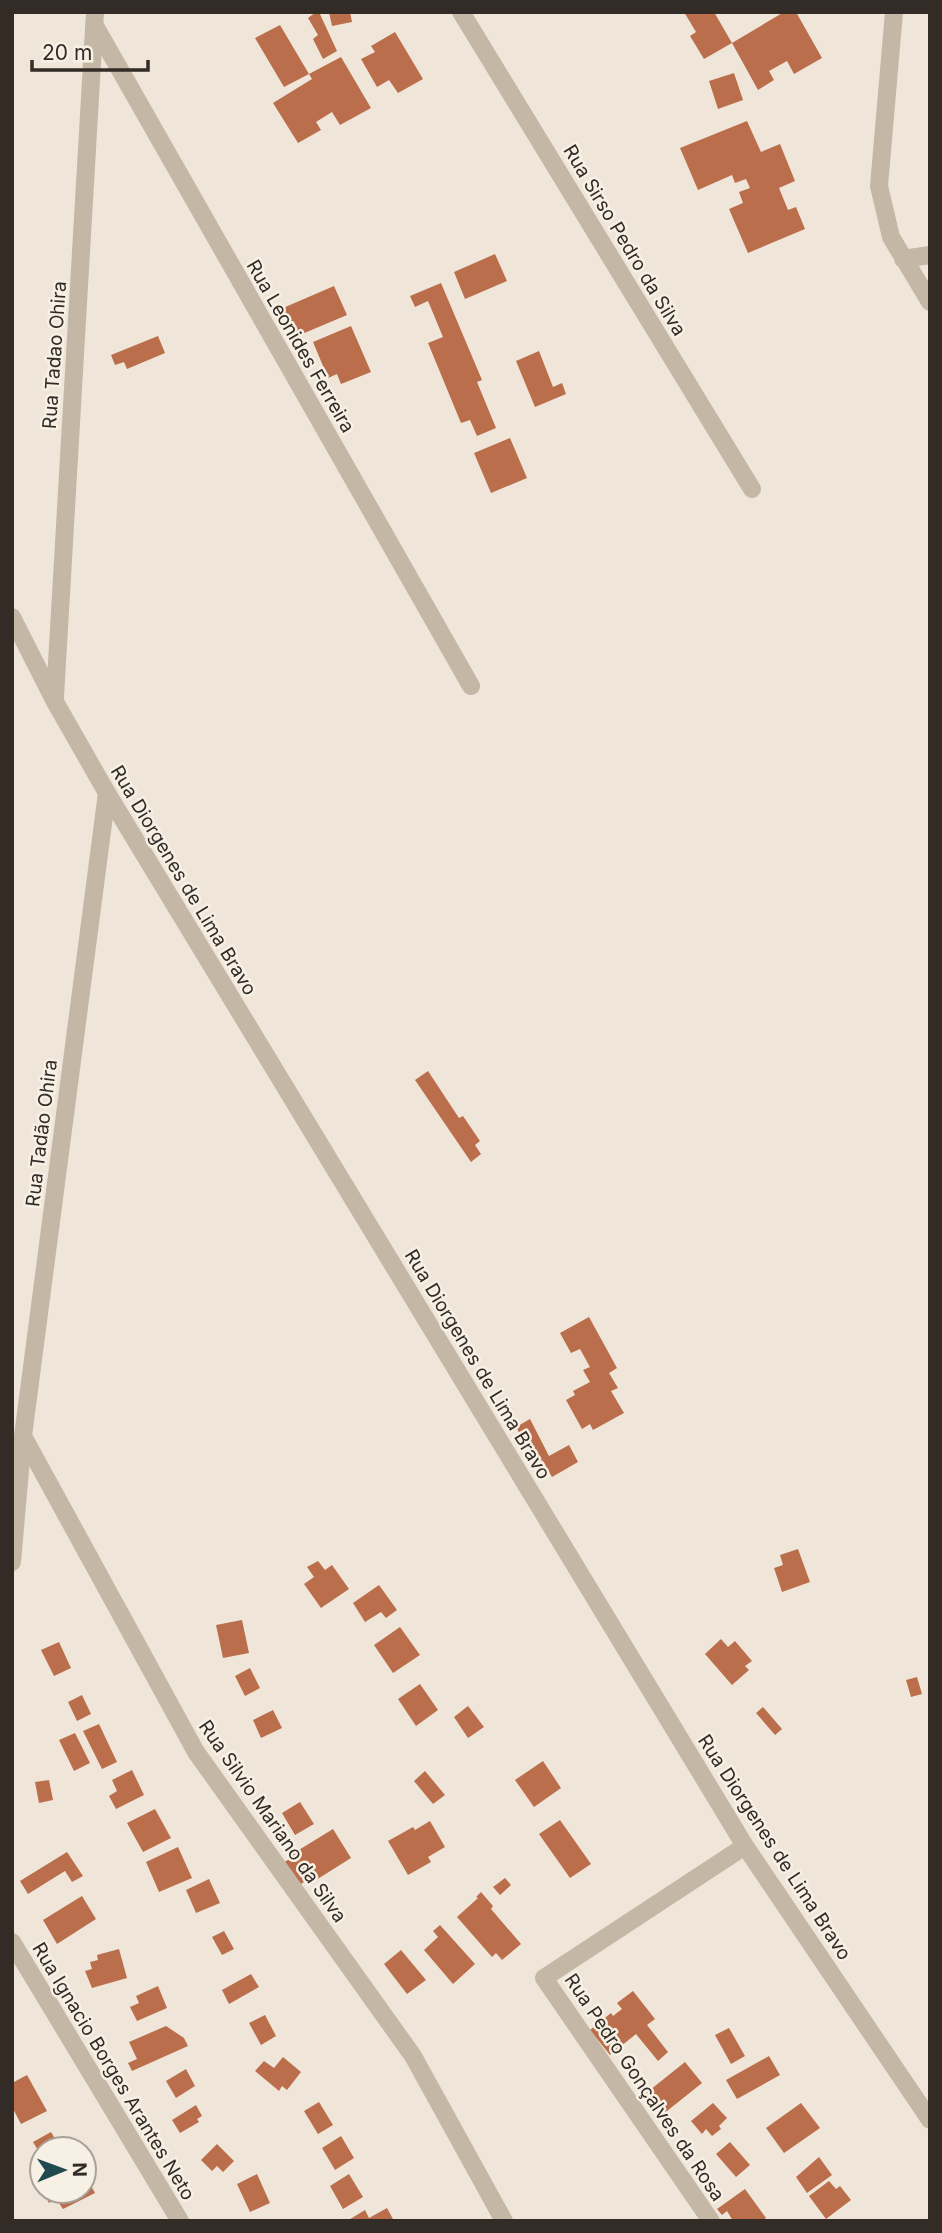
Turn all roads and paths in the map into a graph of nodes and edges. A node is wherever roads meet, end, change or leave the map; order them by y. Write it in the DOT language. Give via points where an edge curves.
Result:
graph roads {
  1 [pos="461,12"];
  2 [pos="894,12"];
  3 [pos="95,19"];
  4 [pos="930,255"];
  5 [pos="903,259"];
  6 [pos="930,302"];
  7 [pos="752,489"];
  8 [pos="12,617"];
  9 [pos="471,686"];
  10 [pos="54,700"];
  11 [pos="107,793"];
  12 [pos="23,1436"];
  13 [pos="12,1562"];
  14 [pos="745,1846"];
  15 [pos="12,1942"];
  16 [pos="930,2120"];
  17 [pos="180,2221"];
  18 [pos="504,2221"];
  19 [pos="711,2221"];
  1 -- 7 [label="street, Rua Sirso Pedro da Silva"];
  2 -- 5 [label="street" via="879,186 891,237"];
  3 -- 9 [label="street, Rua Leonides Ferreira"];
  3 -- 10 [label="street, Rua Tadao Ohira"];
  4 -- 5 [label="street"];
  5 -- 6 [label="street"];
  8 -- 10 [label="street, Rua Diorgenes de Lima Bravo"];
  10 -- 11 [label="street, Rua Diorgenes de Lima Bravo"];
  11 -- 12 [label="street, Rua Tadão Ohira"];
  11 -- 14 [label="street, Rua Diorgenes de Lima Bravo"];
  12 -- 13 [label="street, Rua Tadão Ohira"];
  12 -- 18 [label="street, Rua Silvio Mariano da Silva" via="196,1752 413,2056"];
  14 -- 16 [label="street, Rua Diorgenes de Lima Bravo"];
  14 -- 19 [label="street, Rua Pedro Gonçalves da Rosa" via="544,1978"];
  15 -- 17 [label="street, Rua Ignacio Borges Arantes Neto"];
}
